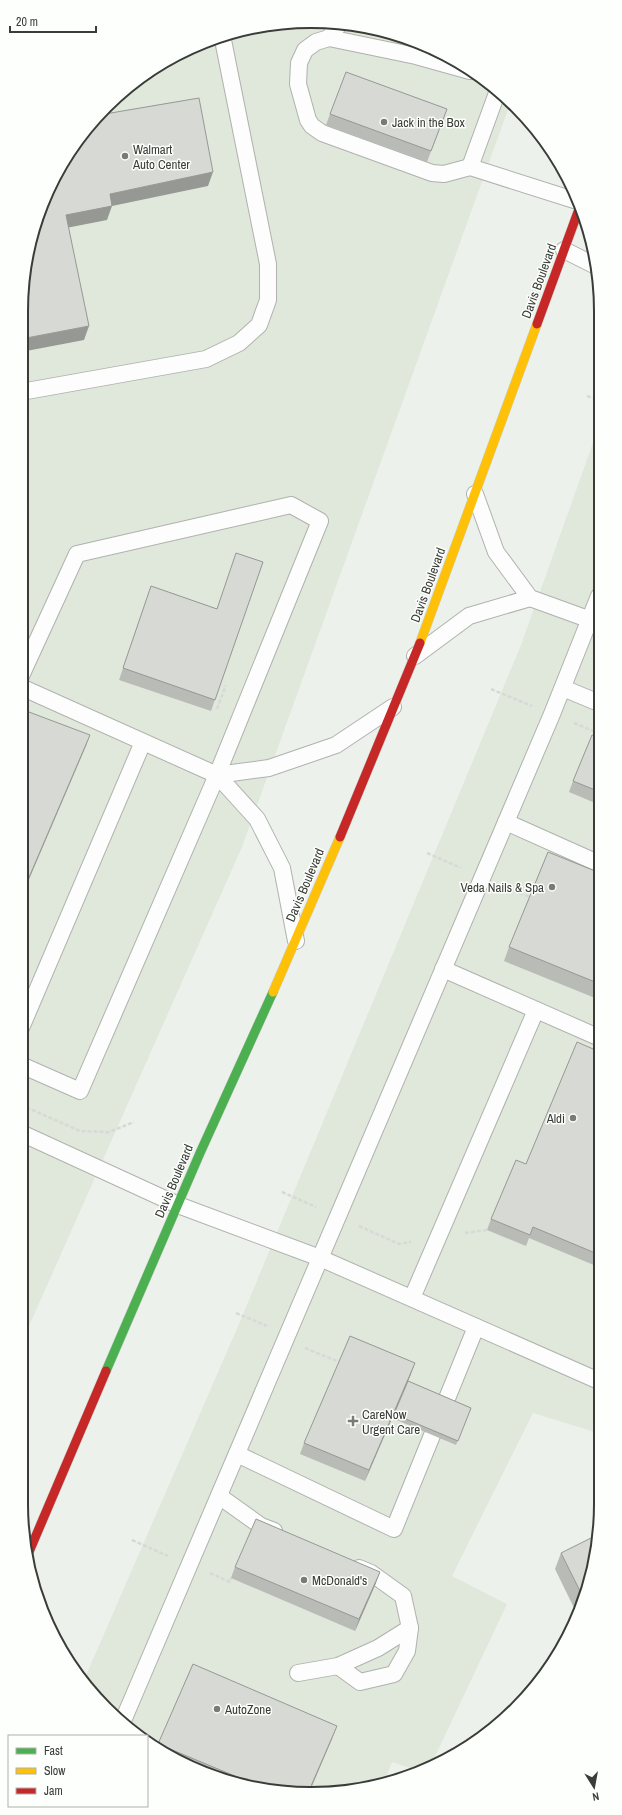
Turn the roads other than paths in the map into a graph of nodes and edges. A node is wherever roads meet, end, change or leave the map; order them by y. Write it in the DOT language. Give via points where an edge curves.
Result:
graph roads {
  1 [pos="335,29"];
  2 [pos="329,38"];
  3 [pos="223,42"];
  4 [pos="452,66"];
  5 [pos="496,96"];
  6 [pos="470,167"];
  7 [pos="570,198"];
  8 [pos="577,215"];
  9 [pos="564,250"];
  10 [pos="590,263"];
  11 [pos="28,391"];
  12 [pos="475,494"];
  13 [pos="530,598"];
  14 [pos="594,621"];
  15 [pos="415,656"];
  16 [pos="28,661"];
  17 [pos="563,688"];
  18 [pos="28,690"];
  19 [pos="594,701"];
  20 [pos="393,707"];
  21 [pos="143,742"];
  22 [pos="217,775"];
  23 [pos="506,822"];
  24 [pos="594,861"];
  25 [pos="296,940"];
  26 [pos="443,969"];
  27 [pos="536,1010"];
  28 [pos="28,1012"];
  29 [pos="594,1035"];
  30 [pos="28,1068"];
  31 [pos="28,1136"];
  32 [pos="178,1205"];
  33 [pos="320,1258"];
  34 [pos="412,1298"];
  35 [pos="476,1327"];
  36 [pos="594,1379"];
  37 [pos="237,1454"];
  38 [pos="218,1496"];
  39 [pos="290,1538"];
  40 [pos="31,1547"];
  41 [pos="342,1560"];
  42 [pos="410,1628"];
  43 [pos="338,1666"];
  44 [pos="298,1673"];
  45 [pos="124,1717"];
  1 -- 2 [label="lane"];
  2 -- 4 [label="lane"];
  2 -- 6 [label="lane" via="316,42 306,50 299,63 298,84 312,126 322,133 432,173 444,174"];
  3 -- 11 [label="lane" via="268,264 268,300 258,325 239,343 206,359"];
  5 -- 6 [label="lane"];
  6 -- 7 [label="lane"];
  8 -- 9 [label="main road, Davis Boulevard"];
  9 -- 10 [label="lane"];
  9 -- 12 [label="main road, Davis Boulevard"];
  12 -- 13 [label="lane" via="496,552"];
  12 -- 15 [label="main road, Davis Boulevard"];
  13 -- 14 [label="lane"];
  13 -- 15 [label="lane" via="469,616"];
  14 -- 17 [label="lane"];
  15 -- 20 [label="main road, Davis Boulevard"];
  16 -- 22 [label="lane" via="77,554 292,505 320,521"];
  17 -- 19 [label="lane"];
  17 -- 23 [label="lane"];
  18 -- 21 [label="lane"];
  20 -- 22 [label="lane" via="336,745 269,768"];
  20 -- 25 [label="main road, Davis Boulevard"];
  21 -- 22 [label="lane"];
  21 -- 28 [label="lane"];
  22 -- 25 [label="lane" via="257,819 282,868"];
  22 -- 30 [label="lane" via="80,1091"];
  23 -- 24 [label="lane"];
  23 -- 26 [label="lane"];
  25 -- 32 [label="main road, Davis Boulevard"];
  26 -- 27 [label="lane"];
  26 -- 33 [label="lane"];
  27 -- 29 [label="lane"];
  27 -- 34 [label="lane"];
  31 -- 32 [label="lane"];
  32 -- 33 [label="lane"];
  32 -- 40 [label="main road, Davis Boulevard"];
  33 -- 34 [label="lane"];
  33 -- 37 [label="lane"];
  34 -- 35 [label="lane"];
  35 -- 36 [label="lane"];
  35 -- 37 [label="lane" via="394,1529"];
  37 -- 38 [label="lane"];
  38 -- 39 [label="lane" via="261,1526"];
  38 -- 45 [label="lane"];
  41 -- 42 [label="lane" via="371,1573 403,1596"];
  42 -- 43 [label="lane" via="378,1648"];
  42 -- 43 [label="lane" via="407,1651 394,1674 360,1682"];
  43 -- 44 [label="lane"];
}
